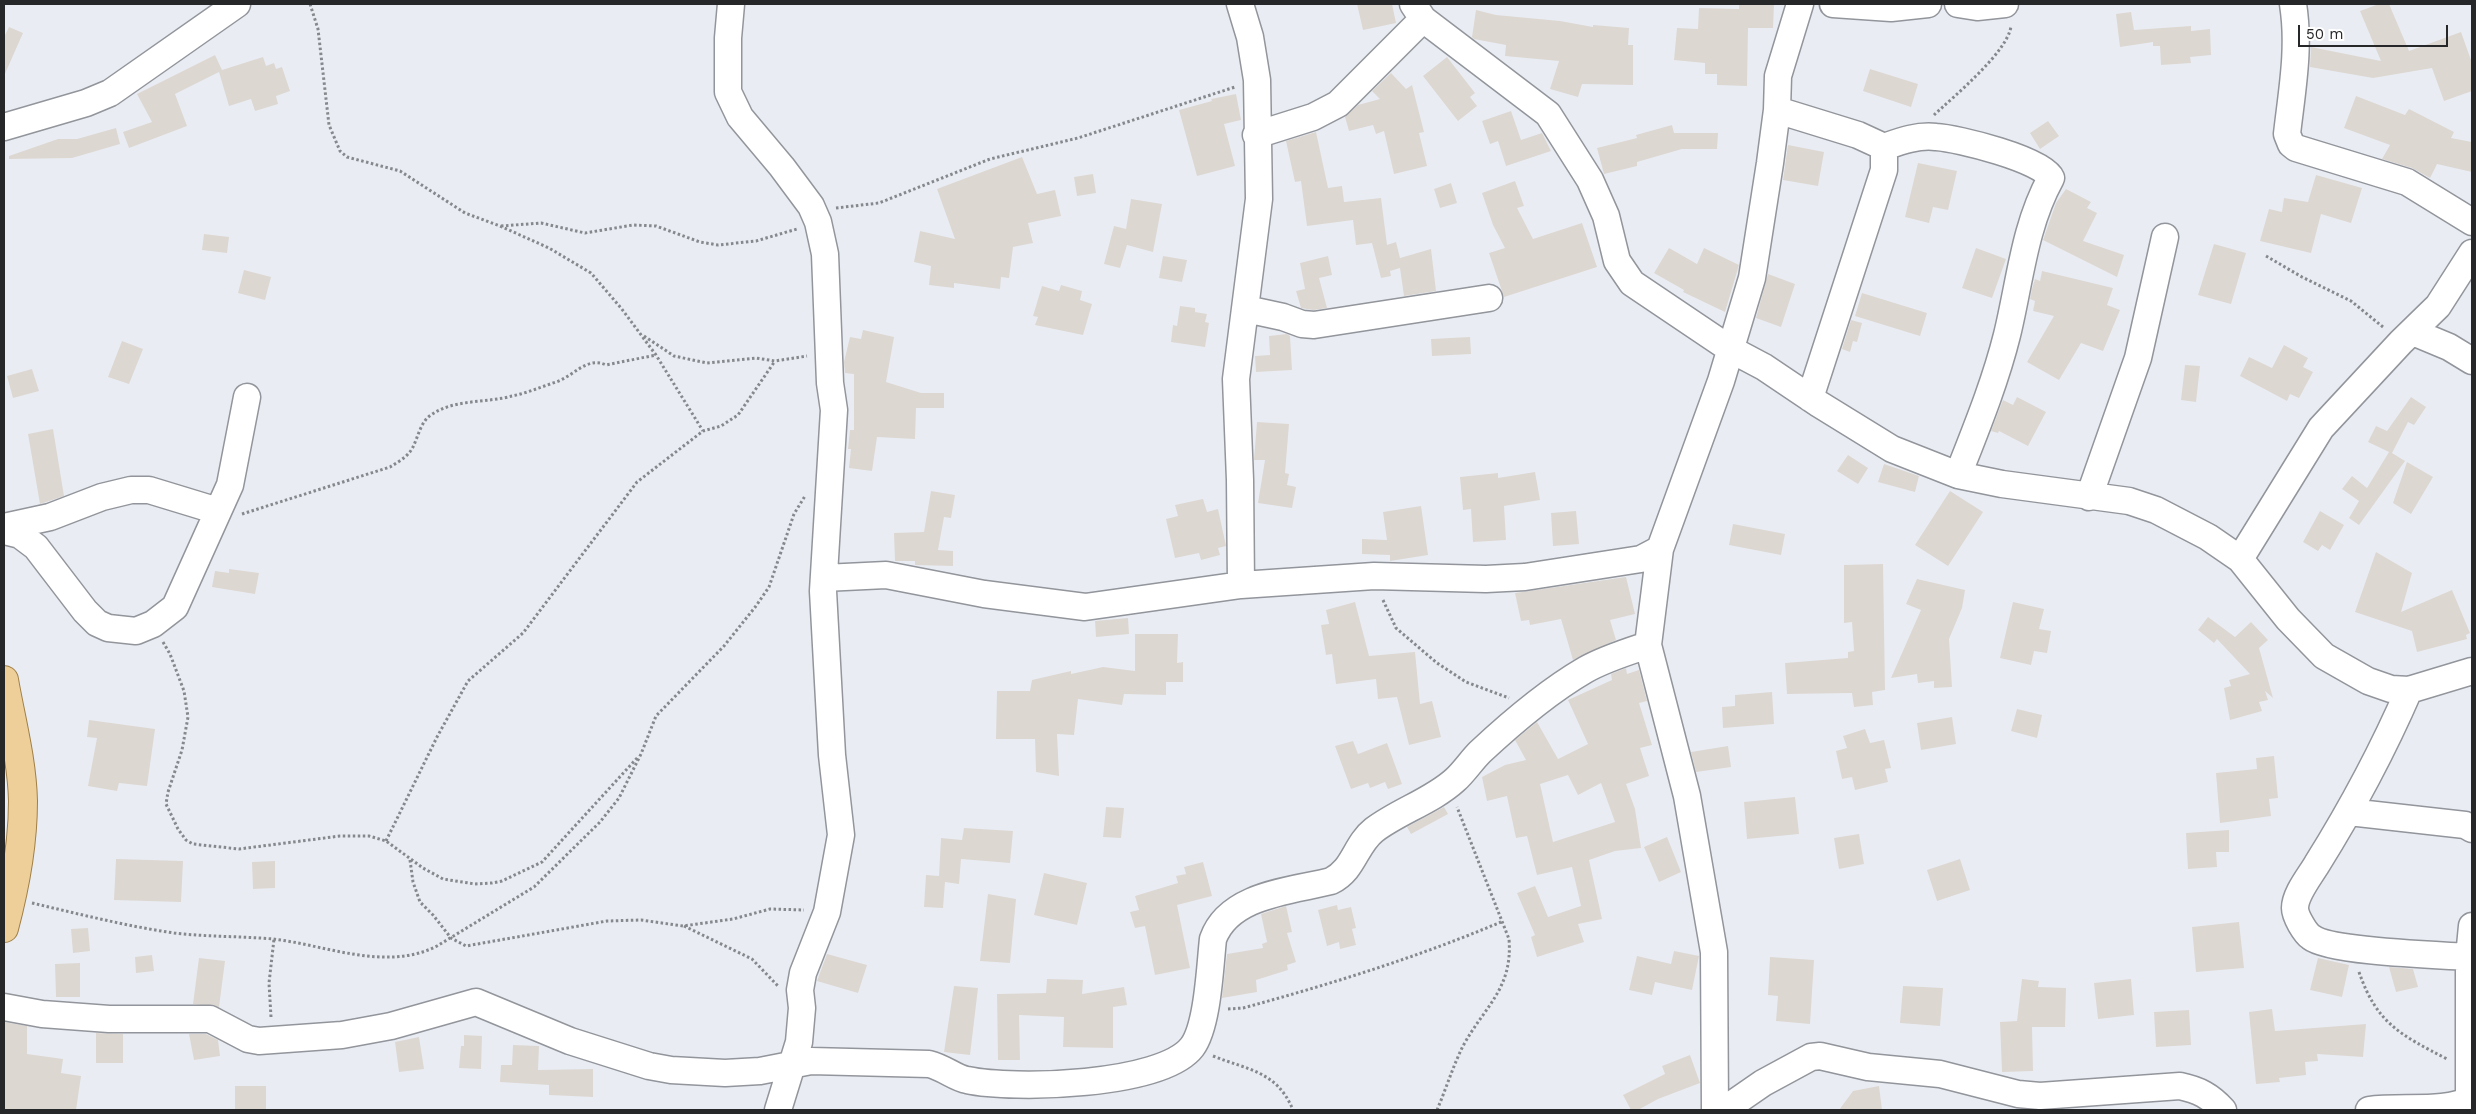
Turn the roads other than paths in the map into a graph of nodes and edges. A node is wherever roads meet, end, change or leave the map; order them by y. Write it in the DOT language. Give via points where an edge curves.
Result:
graph roads {
  1 [pos="237,4"];
  2 [pos="731,4"];
  3 [pos="1240,4"];
  4 [pos="1800,4"];
  5 [pos="1833,4"];
  6 [pos="1928,4"];
  7 [pos="1958,4"];
  8 [pos="2001,4"];
  9 [pos="2292,4"];
  10 [pos="1418,11"];
  11 [pos="1777,110"];
  12 [pos="4,127"];
  13 [pos="1256,134"];
  14 [pos="1884,147"];
  15 [pos="2472,222"];
  16 [pos="2165,238"];
  17 [pos="2472,253"];
  18 [pos="1489,298"];
  19 [pos="1246,308"];
  20 [pos="2407,337"];
  21 [pos="1730,349"];
  22 [pos="2472,361"];
  23 [pos="248,397"];
  24 [pos="1810,398"];
  25 [pos="1958,475"];
  26 [pos="2089,497"];
  27 [pos="215,517"];
  28 [pos="4,527"];
  29 [pos="4,531"];
  30 [pos="1660,549"];
  31 [pos="2240,559"];
  32 [pos="824,578"];
  33 [pos="1241,585"];
  34 [pos="1648,645"];
  35 [pos="2472,671"];
  36 [pos="4,680"];
  37 [pos="2409,690"];
  38 [pos="2349,812"];
  39 [pos="2472,828"];
  40 [pos="2472,926"];
  41 [pos="4,928"];
  42 [pos="2469,957"];
  43 [pos="4,1007"];
  44 [pos="793,1064"];
  45 [pos="2471,1100"];
  46 [pos="778,1110"];
  47 [pos="1715,1110"];
  48 [pos="1724,1110"];
  49 [pos="2223,1110"];
  50 [pos="2369,1110"];
  1 -- 12 [label="street" via="110,93 86,104"];
  2 -- 32 [label="street" via="728,92 740,117 814,214 825,254 828,353 834,410"];
  3 -- 13 [label="street" via="1250,37 1257,80"];
  4 -- 11 [label="street" via="1778,76"];
  5 -- 6 [label="street" via="1891,8"];
  7 -- 8 [label="street" via="1977,7"];
  9 -- 15 [label="street" via="2297,28 2287,134 2291,144 2407,182"];
  10 -- 13 [label="street" via="1338,104 1312,117"];
  10 -- 21 [label="street" via="1548,114 1590,180 1606,216 1615,254 1632,283"];
  11 -- 14 [label="street" via="1858,135"];
  11 -- 21 [label="street" via="1752,278"];
  13 -- 19 [label="street" via="1259,199"];
  14 -- 24 [label="street" via="1884,170"];
  14 -- 25 [label="street" via="1910,138 1936,137 1989,148 2042,168 2051,178 2028,234 2007,336"];
  16 -- 26 [label="street" via="2138,358"];
  17 -- 20 [label="street" via="2438,306"];
  18 -- 19 [label="street" via="1314,325"];
  19 -- 33 [label="street" via="1236,379"];
  20 -- 22 [label="street" via="2450,347"];
  20 -- 31 [label="street" via="2321,428"];
  21 -- 24 [label="street"];
  21 -- 30 [label="street" via="1683,491"];
  23 -- 27 [label="street" via="230,485"];
  24 -- 25 [label="street" via="1892,449"];
  25 -- 26 [label="street"];
  26 -- 31 [label="street" via="2128,501 2156,510 2208,537"];
  27 -- 28 [label="street" via="149,490 131,490 102,497 50,517"];
  27 -- 29 [label="street" via="175,606 153,624 136,631 108,628 98,623 36,547 20,536"];
  30 -- 33 [label="street" via="1641,559 1525,577 1374,576"];
  30 -- 34 [label="street"];
  31 -- 37 [label="street" via="2288,619 2324,656 2368,682"];
  32 -- 33 [label="street" via="886,575 984,594 1085,607"];
  32 -- 44 [label="street" via="832,755 841,835 827,912 803,972 799,1042"];
  34 -- 44 [label="street" via="1585,670 1535,707 1481,751 1448,786 1381,824 1370,834 1340,877 1265,897 1228,916 1217,928 1213,939 1205,1010 1192,1047 1171,1061 1124,1078 1006,1086 963,1079 942,1067 929,1064 811,1061"];
  34 -- 47 [label="street" via="1687,796 1714,952"];
  35 -- 37 [label="street"];
  36 -- 41 [label="main road" via="23,799 20,844"];
  37 -- 38 [label="street"];
  38 -- 39 [label="street"];
  38 -- 42 [label="street" via="2296,902 2294,910 2310,937 2350,948"];
  40 -- 42 [label="street"];
  42 -- 45 [label="street" via="2468,1070"];
  43 -- 44 [label="street" via="42,1014 109,1019 210,1019 252,1040 272,1040 342,1035 391,1026 476,1002 570,1041 649,1066 725,1073 760,1071"];
  44 -- 46 [label="street"];
  45 -- 50 [label="street" via="2444,1109"];
  48 -- 49 [label="street" via="1763,1083 1811,1057 1820,1056 1868,1067 1940,1074 2018,1094 2040,1096 2180,1086 2211,1097"];
}
